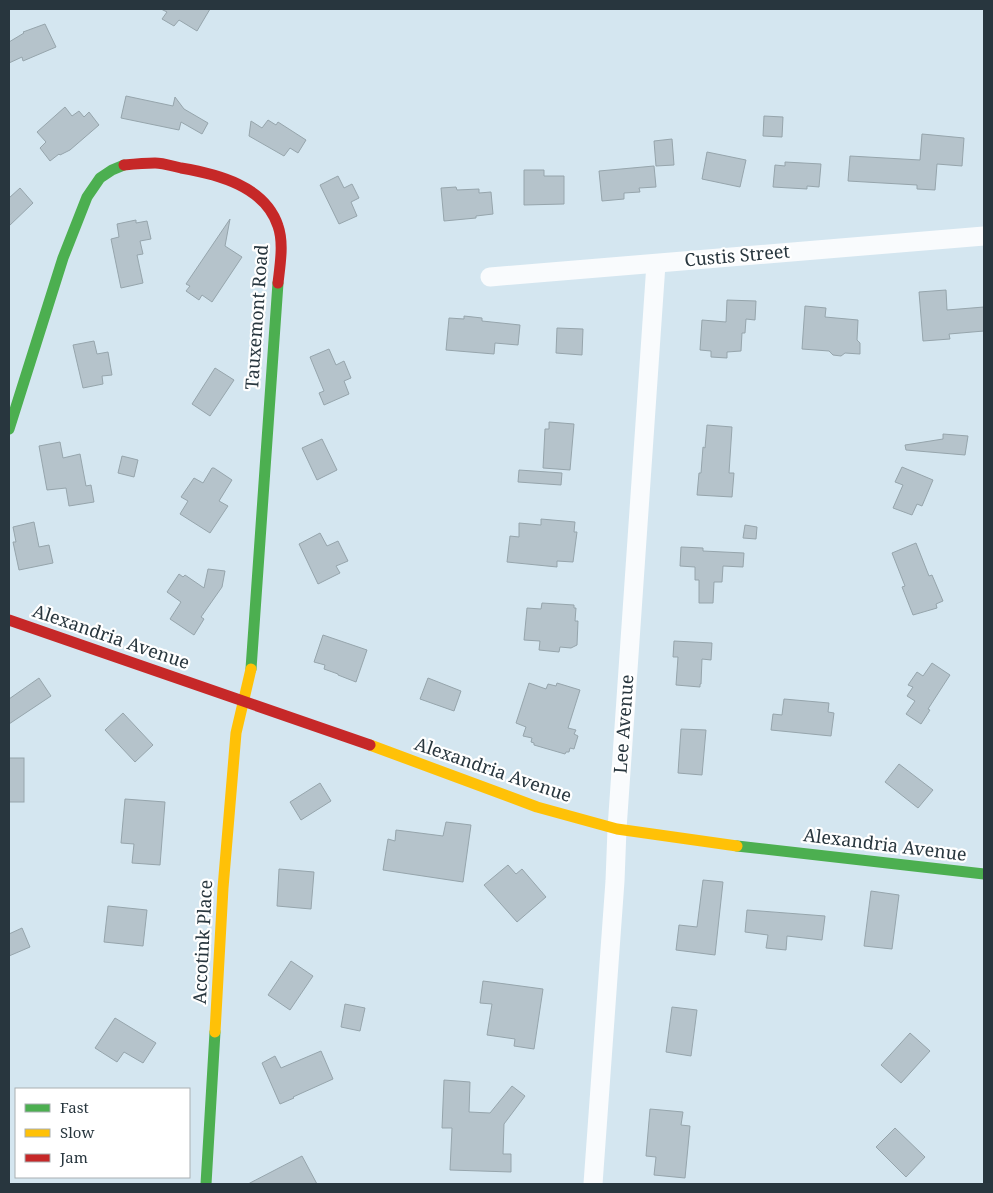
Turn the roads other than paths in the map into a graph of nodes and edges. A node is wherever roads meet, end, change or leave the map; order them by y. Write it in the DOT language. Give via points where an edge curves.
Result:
graph roads {
  1 [pos="984,236"];
  2 [pos="656,264"];
  3 [pos="490,277"];
  4 [pos="9,429"];
  5 [pos="9,620"];
  6 [pos="244,702"];
  7 [pos="617,830"];
  8 [pos="984,874"];
  9 [pos="206,1184"];
  10 [pos="593,1184"];
  1 -- 2 [label="street, Custis Street"];
  2 -- 3 [label="street, Custis Street"];
  2 -- 7 [label="street, Lee Avenue"];
  4 -- 6 [label="street, Tauxemont Road" via="63,258 87,196 100,178 124,166 154,163 185,167 239,185 259,197 272,211 279,227 281,250 251,672"];
  5 -- 6 [label="street, Alexandria Avenue"];
  6 -- 7 [label="street, Alexandria Avenue" via="537,806"];
  6 -- 9 [label="street, Accotink Place" via="236,734 224,878"];
  7 -- 8 [label="street, Alexandria Avenue"];
  7 -- 10 [label="street, Lee Avenue"];
}
